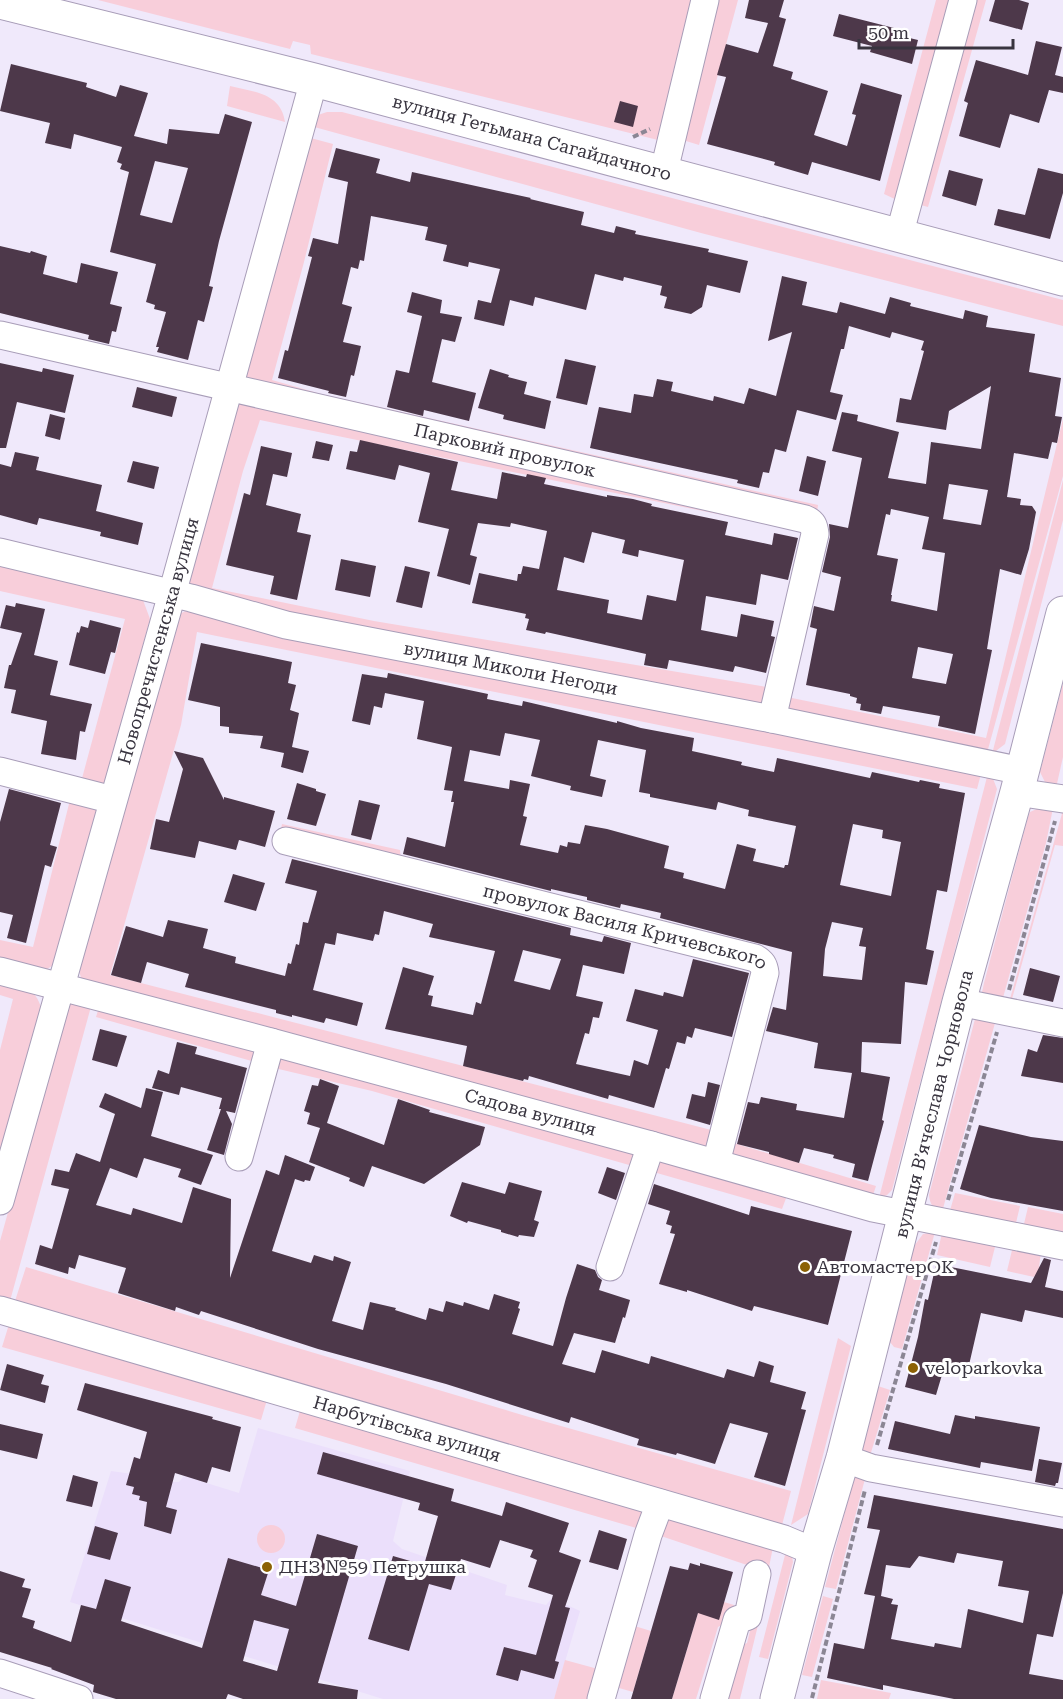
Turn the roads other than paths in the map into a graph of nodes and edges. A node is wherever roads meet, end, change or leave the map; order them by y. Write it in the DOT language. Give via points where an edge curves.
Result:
graph roads {
  1 [pos="705,0"];
  2 [pos="963,0"];
  3 [pos="0,2"];
  4 [pos="314,80"];
  5 [pos="663,175"];
  6 [pos="899,237"];
  7 [pos="1063,279"];
  8 [pos="0,335"];
  9 [pos="228,388"];
  10 [pos="0,552"];
  11 [pos="172,594"];
  12 [pos="1063,613"];
  13 [pos="771,719"];
  14 [pos="0,771"];
  15 [pos="1019,781"];
  16 [pos="113,800"];
  17 [pos="1059,809"];
  18 [pos="286,841"];
  19 [pos="0,971"];
  20 [pos="60,986"];
  21 [pos="959,1002"];
  22 [pos="1063,1023"];
  23 [pos="271,1042"];
  24 [pos="651,1145"];
  25 [pos="239,1157"];
  26 [pos="716,1163"];
  27 [pos="0,1202"];
  28 [pos="906,1214"];
  29 [pos="1063,1246"];
  30 [pos="609,1267"];
  31 [pos="0,1310"];
  32 [pos="843,1458"];
  33 [pos="660,1503"];
  34 [pos="1063,1503"];
  35 [pos="815,1552"];
  36 [pos="757,1574"];
  37 [pos="0,1673"];
  38 [pos="79,1699"];
  39 [pos="601,1699"];
  40 [pos="714,1699"];
  41 [pos="777,1699"];
  1 -- 5 [label="street"];
  2 -- 6 [label="street"];
  3 -- 4 [label="main road, вулиця Гетьмана Сагайдачного"];
  4 -- 5 [label="main road, вулиця Гетьмана Сагайдачного"];
  4 -- 9 [label="street, Новопречистенська вулиця"];
  5 -- 6 [label="main road, вулиця Гетьмана Сагайдачного"];
  6 -- 7 [label="main road, вулиця Гетьмана Сагайдачного"];
  8 -- 9 [label="street, Парковий провулок"];
  9 -- 11 [label="street, Новопречистенська вулиця"];
  9 -- 13 [label="street, Парковий провулок" via="811,522 815,534"];
  10 -- 11 [label="street, вулиця Миколи Негоди"];
  11 -- 13 [label="street, вулиця Миколи Негоди" via="286,625"];
  11 -- 16 [label="street, Новопречистенська вулиця"];
  12 -- 15 [label="main road, вулиця Вʼячеслава Чорновола"];
  13 -- 15 [label="street, вулиця Миколи Негоди"];
  14 -- 16 [label="street"];
  15 -- 17 [label="street, вулиця Миколи Негоди"];
  15 -- 21 [label="main road, вулиця Вʼячеслава Чорновола"];
  16 -- 20 [label="street, Новопречистенська вулиця"];
  18 -- 26 [label="street, провулок Василя Кричевського" via="761,961 765,973"];
  19 -- 20 [label="street, Садова вулиця"];
  20 -- 23 [label="street, Садова вулиця"];
  20 -- 27 [label="street, Новопречистенська вулиця"];
  21 -- 22 [label="street"];
  21 -- 28 [label="main road, вулиця Вʼячеслава Чорновола"];
  23 -- 24 [label="street, Садова вулиця"];
  23 -- 25 [label="street"];
  24 -- 26 [label="street, Садова вулиця"];
  24 -- 30 [label="street"];
  26 -- 28 [label="street, Садова вулиця"];
  28 -- 29 [label="street, Садова вулиця"];
  28 -- 32 [label="main road, вулиця Вʼячеслава Чорновола"];
  31 -- 33 [label="street, Нарбутівська вулиця"];
  32 -- 34 [label="street" via="871,1468"];
  32 -- 35 [label="main road, вулиця Вʼячеслава Чорновола"];
  33 -- 35 [label="street, Нарбутівська вулиця" via="784,1539"];
  33 -- 39 [label="street"];
  35 -- 41 [label="main road, вулиця Вʼячеслава Чорновола"];
  36 -- 40 [label="street" via="748,1616 737,1620"];
  37 -- 38 [label="street"];
}
